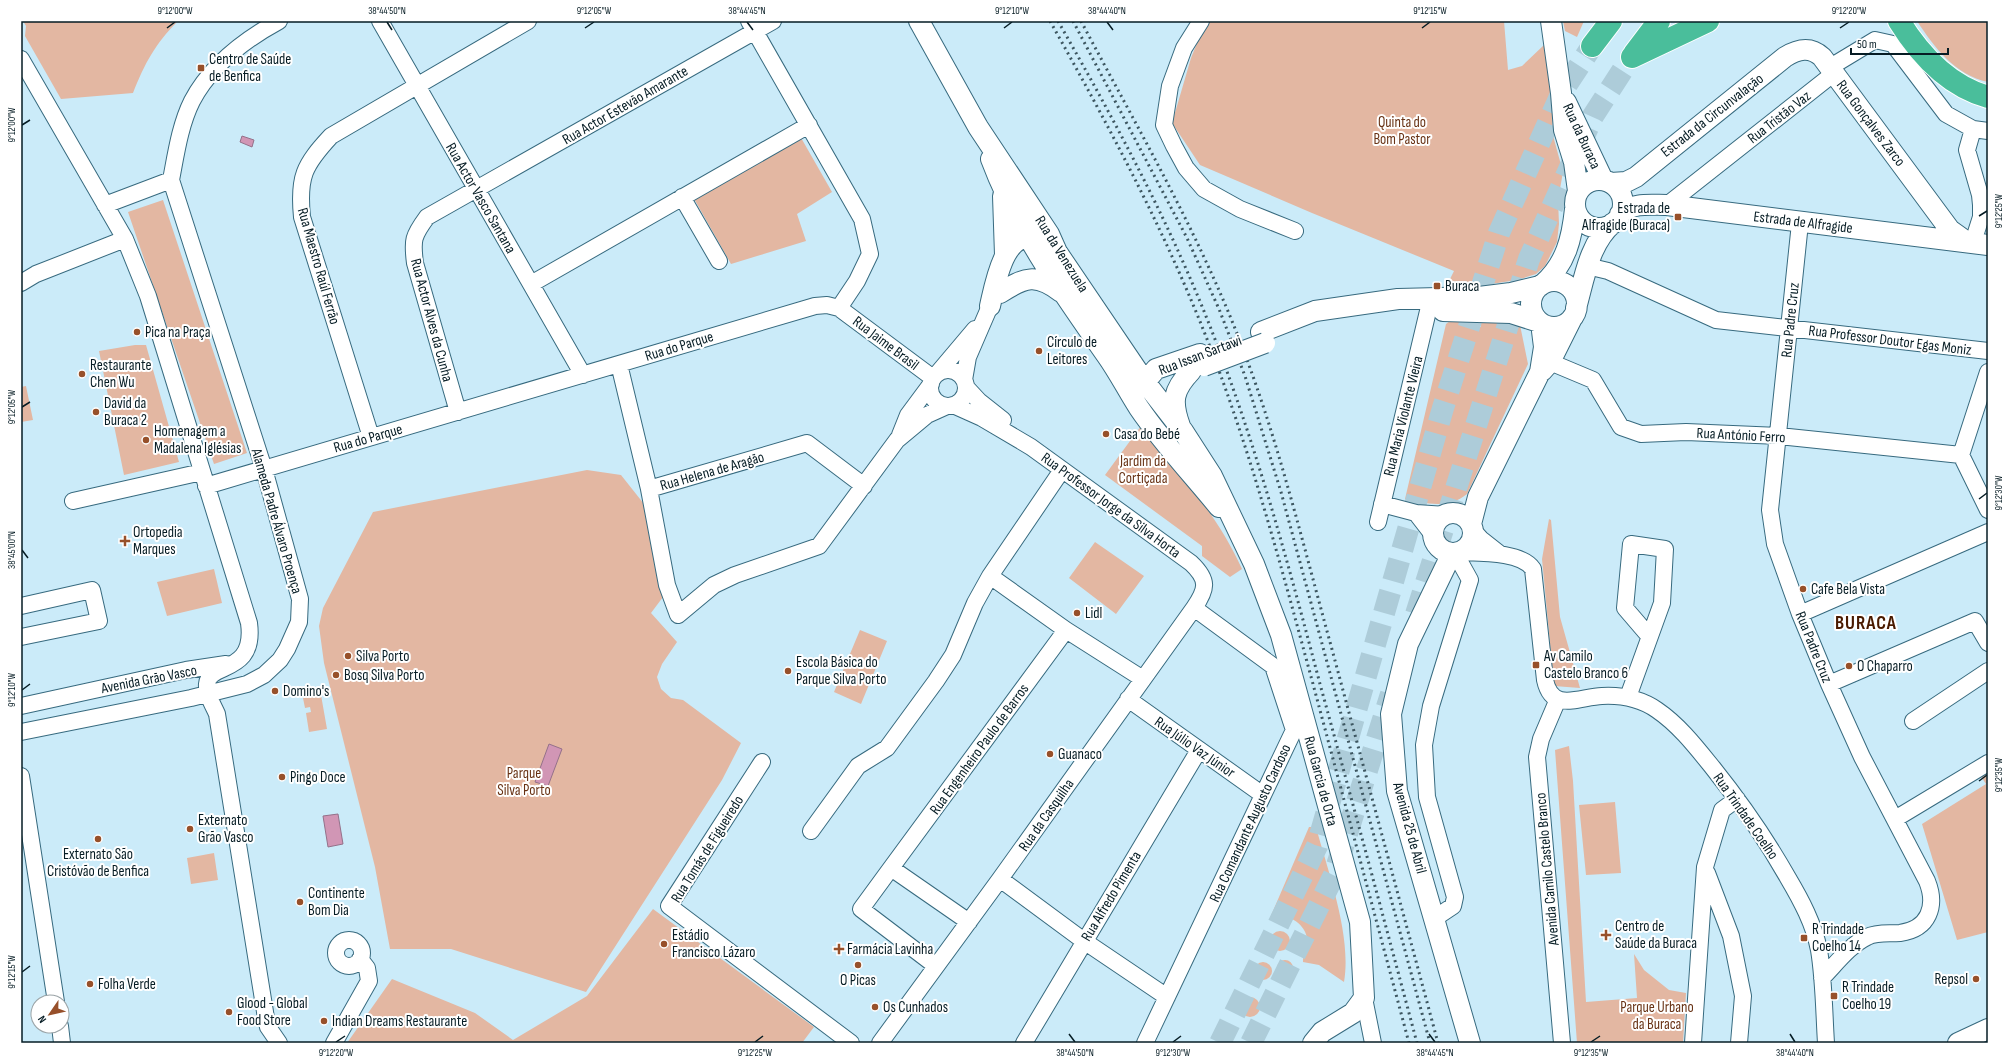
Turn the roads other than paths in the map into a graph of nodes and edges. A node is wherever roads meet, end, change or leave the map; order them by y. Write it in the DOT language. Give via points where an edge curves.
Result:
graph roads {
  1 [pos="279,21"];
  2 [pos="380,21"];
  3 [pos="528,21"];
  4 [pos="773,21"];
  5 [pos="919,21"];
  6 [pos="1201,21"];
  7 [pos="1551,21"];
  8 [pos="1659,21"];
  9 [pos="1708,21"];
  10 [pos="1607,23"];
  11 [pos="752,26"];
  12 [pos="1899,31"];
  13 [pos="1592,46"];
  14 [pos="1814,52"];
  15 [pos="21,59"];
  16 [pos="1832,71"];
  17 [pos="417,85"];
  18 [pos="1561,93"];
  19 [pos="1988,97"];
  20 [pos="809,125"];
  21 [pos="978,127"];
  22 [pos="1980,130"];
  23 [pos="171,180"];
  24 [pos="1607,182"];
  25 [pos="477,190"];
  26 [pos="1002,190"];
  27 [pos="1925,196"];
  28 [pos="682,197"];
  29 [pos="1577,200"];
  30 [pos="105,205"];
  31 [pos="1031,205"];
  32 [pos="1667,205"];
  33 [pos="1617,219"];
  34 [pos="1800,223"];
  35 [pos="1294,231"];
  36 [pos="1904,234"];
  37 [pos="1029,238"];
  38 [pos="125,239"];
  39 [pos="1981,244"];
  40 [pos="1057,252"];
  41 [pos="1005,255"];
  42 [pos="719,261"];
  43 [pos="1587,266"];
  44 [pos="21,283"];
  45 [pos="531,284"];
  46 [pos="1541,285"];
  47 [pos="1062,293"];
  48 [pos="991,307"];
  49 [pos="839,308"];
  50 [pos="1428,311"];
  51 [pos="1574,314"];
  52 [pos="1540,323"];
  53 [pos="1789,328"];
  54 [pos="1114,333"];
  55 [pos="1263,338"];
  56 [pos="1988,351"];
  57 [pos="1194,363"];
  58 [pos="620,364"];
  59 [pos="1545,367"];
  60 [pos="1988,372"];
  61 [pos="583,375"];
  62 [pos="934,379"];
  63 [pos="965,384"];
  64 [pos="1137,386"];
  65 [pos="950,405"];
  66 [pos="458,412"];
  67 [pos="1183,431"];
  68 [pos="1779,436"];
  69 [pos="371,438"];
  70 [pos="897,440"];
  71 [pos="1031,447"];
  72 [pos="1961,455"];
  73 [pos="264,469"];
  74 [pos="1062,470"];
  75 [pos="204,479"];
  76 [pos="864,486"];
  77 [pos="649,489"];
  78 [pos="1478,497"];
  79 [pos="73,501"];
  80 [pos="1382,504"];
  81 [pos="1988,510"];
  82 [pos="1416,513"];
  83 [pos="1449,514"];
  84 [pos="1378,522"];
  85 [pos="1471,527"];
  86 [pos="1236,528"];
  87 [pos="1988,532"];
  88 [pos="1447,551"];
  89 [pos="1500,554"];
  90 [pos="1191,564"];
  91 [pos="990,576"];
  92 [pos="21,606"];
  93 [pos="1194,608"];
  94 [pos="1800,614"];
  95 [pos="1066,630"];
  96 [pos="1650,636"];
  97 [pos="21,637"];
  98 [pos="1988,643"];
  99 [pos="234,663"];
  100 [pos="1988,671"];
  101 [pos="1142,679"];
  102 [pos="1829,684"];
  103 [pos="239,687"];
  104 [pos="208,694"];
  105 [pos="1628,697"];
  106 [pos="1556,698"];
  107 [pos="1128,699"];
  108 [pos="21,706"];
  109 [pos="1913,722"];
  110 [pos="21,732"];
  111 [pos="1199,750"];
  112 [pos="762,762"];
  113 [pos="1988,763"];
  114 [pos="21,776"];
  115 [pos="1263,795"];
  116 [pos="1737,799"];
  117 [pos="1895,818"];
  118 [pos="810,831"];
  119 [pos="1705,867"];
  120 [pos="891,868"];
  121 [pos="1000,879"];
  122 [pos="1435,918"];
  123 [pos="969,922"];
  124 [pos="1084,941"];
  125 [pos="360,959"];
  126 [pos="936,966"];
  127 [pos="1822,978"];
  128 [pos="55,994"];
  129 [pos="1167,997"];
  130 [pos="1364,998"];
  131 [pos="1346,1016"];
  132 [pos="1988,1029"];
  133 [pos="1373,1041"];
  134 [pos="279,1043"];
  135 [pos="334,1043"];
  136 [pos="851,1043"];
  137 [pos="880,1043"];
  138 [pos="1024,1043"];
  139 [pos="1145,1043"];
  140 [pos="1313,1043"];
  141 [pos="1470,1043"];
  142 [pos="1562,1043"];
  143 [pos="1693,1043"];
  144 [pos="1739,1043"];
  145 [pos="1826,1043"];
  146 [pos="1958,1043"];
  1 -- 23 [label="street" via="240,45 210,75 192,101 183,126"];
  2 -- 17 [label="street, Rua Actor Vasco Santana"];
  3 -- 17 [label="street, Rua Maestro Raúl Ferrão"];
  4 -- 11 [label="street, Rua Actor Estevão Amarante"];
  5 -- 21 [label="street, Rua da Venezuela"];
  6 -- 35 [label="street" via="1184,48 1164,125 1186,168 1204,189 1240,209"];
  7 -- 18 [label="street, Rua da Buraca"];
  8 -- 9 [label="highway" via="1628,63"];
  10 -- 13 [label="highway"];
  11 -- 20 [label="street"];
  11 -- 25 [label="street, Rua Actor Estevão Amarante"];
  12 -- 16 [label="street, Rua Tristão Vaz" via="1875,40 1837,63"];
  12 -- 19 [label="highway" via="1947,77 1969,90"];
  12 -- 22 [label="street" via="1946,114"];
  14 -- 16 [label="street, Rua Gonçalves Zarco" via="1822,57"];
  14 -- 24 [label="street, Estrada da Circunvalação" via="1804,49 1792,53 1636,176 1626,182"];
  15 -- 30 [label="street"];
  16 -- 27 [label="street, Rua Gonçalves Zarco"];
  16 -- 32 [label="street, Rua Tristão Vaz" via="1828,78"];
  17 -- 25 [label="street, Rua Actor Vasco Santana"];
  17 -- 69 [label="street, Rua Maestro Raúl Ferrão" via="331,136 312,155 304,173 300,193 302,217"];
  18 -- 24 [label="street, Rua da Buraca"];
  18 -- 29 [label="street, Rua da Buraca" via="1564,130 1574,162"];
  20 -- 28 [label="street"];
  20 -- 49 [label="street" via="862,219 870,254 857,281"];
  21 -- 26 [label="street, Rua da Venezuela"];
  21 -- 31 [label="street, Rua da Venezuela"];
  22 -- 39 [label="street" via="1966,150 1980,195"];
  23 -- 30 [label="street"];
  23 -- 73 [label="street, Alameda Padre Álvaro Proença"];
  24 -- 29 [label="street" via="1593,180 1585,184"];
  24 -- 33 [label="street" via="1621,196 1622,204"];
  25 -- 45 [label="street, Rua Actor Vasco Santana"];
  25 -- 66 [label="street, Rua Actor Alves da Cunha" via="427,217 415,233 413,247 415,263"];
  26 -- 37 [label="street, Rua da Venezuela"];
  26 -- 41 [label="street"];
  27 -- 36 [label="street, Rua Gonçalves Zarco" via="1931,212 1927,224 1913,233"];
  27 -- 39 [label="street, Rua Gonçalves Zarco" via="1950,230 1964,240"];
  28 -- 42 [label="street"];
  28 -- 45 [label="street"];
  29 -- 33 [label="street" via="1579,218 1586,224 1603,227"];
  29 -- 46 [label="street" via="1572,235 1565,255 1552,275"];
  30 -- 38 [label="street"];
  31 -- 37 [label="street"];
  31 -- 40 [label="street, Rua da Venezuela"];
  32 -- 33 [label="street, Estrada de Alfragide" via="1636,206 1625,210"];
  32 -- 34 [label="street, Estrada de Alfragide"];
  33 -- 43 [label="street" via="1601,238"];
  34 -- 36 [label="street, Estrada de Alfragide"];
  34 -- 53 [label="street, Rua Padre Cruz"];
  36 -- 39 [label="street, Estrada de Alfragide"];
  37 -- 40 [label="street"];
  37 -- 41 [label="street" via="1016,243"];
  37 -- 47 [label="street, Rua da Venezuela"];
  37 -- 48 [label="street"];
  38 -- 44 [label="street" via="36,274"];
  38 -- 75 [label="street" via="148,296"];
  40 -- 54 [label="street, Rua da Venezuela"];
  41 -- 48 [label="street" via="995,282"];
  43 -- 51 [label="street"];
  43 -- 53 [label="street, Rua Professor Doutor Egas Moniz" via="1608,271 1716,320"];
  45 -- 61 [label="street, Rua Actor Vasco Santana"];
  46 -- 51 [label="street" via="1556,282 1568,287 1576,298"];
  46 -- 52 [label="street" via="1534,294 1531,306"];
  46 -- 55 [label="street, Rua Issan Sartawi" via="1510,293 1478,297 1398,299 1315,311"];
  47 -- 48 [label="street" via="1044,281 1021,281"];
  47 -- 64 [label="street, Rua da Venezuela" via="1119,373"];
  48 -- 62 [label="street"];
  48 -- 63 [label="street" via="968,357"];
  49 -- 58 [label="street, Rua do Parque" via="815,306"];
  49 -- 62 [label="street, Rua Jaime Brasil"];
  50 -- 52 [label="street, Rua Issan Sartawi" via="1511,313"];
  50 -- 55 [label="street, Rua Issan Sartawi" via="1399,311 1317,323"];
  50 -- 80 [label="street, Rua Maria Violante Vieira"];
  51 -- 52 [label="street" via="1565,324 1556,327"];
  51 -- 59 [label="street"];
  52 -- 59 [label="street"];
  53 -- 56 [label="street, Rua Professor Doutor Egas Moniz"];
  53 -- 68 [label="street, Rua Padre Cruz"];
  54 -- 57 [label="street" via="1124,344 1146,358"];
  54 -- 64 [label="street, Rua da Venezuela"];
  55 -- 57 [label="street, Rua Issan Sartawi, bridge"];
  57 -- 64 [label="street, Rua Issan Sartawi" via="1162,383"];
  57 -- 67 [label="street" via="1182,380 1175,397 1174,405"];
  58 -- 61 [label="street, Rua do Parque"];
  58 -- 77 [label="street, Rua Helena de Aragão"];
  59 -- 68 [label="street, Rua António Ferro" via="1593,380 1621,427 1642,434 1686,432"];
  59 -- 78 [label="street"];
  60 -- 72 [label="street"];
  61 -- 66 [label="street, Rua do Parque"];
  62 -- 63 [label="street" via="949,370 960,375"];
  62 -- 65 [label="street" via="930,390 936,401"];
  62 -- 70 [label="street" via="908,414"];
  63 -- 65 [label="street" via="962,398"];
  63 -- 71 [label="street, Rua Professor Jorge da Silva Horta"];
  64 -- 67 [label="street, Rua Garcia de Orta"];
  64 -- 86 [label="street, Rua Garcia de Orta" via="1139,408"];
  65 -- 70 [label="street" via="926,415"];
  65 -- 71 [label="street, Rua Professor Jorge da Silva Horta" via="982,418"];
  66 -- 69 [label="street, Rua do Parque"];
  67 -- 86 [label="street, Rua Garcia de Orta" via="1212,476"];
  68 -- 72 [label="street, Rua António Ferro"];
  68 -- 94 [label="street, Rua Padre Cruz" via="1770,510 1775,544"];
  69 -- 73 [label="street, Rua do Parque"];
  70 -- 76 [label="street"];
  71 -- 74 [label="street, Rua Professor Jorge da Silva Horta"];
  72 -- 81 [label="street"];
  73 -- 75 [label="street, Rua do Parque"];
  73 -- 103 [label="street, Alameda Padre Álvaro Proença" via="300,599 299,622 290,645 280,660 264,675"];
  74 -- 90 [label="street, Rua Professor Jorge da Silva Horta"];
  74 -- 91 [label="street"];
  75 -- 79 [label="street, Rua do Parque"];
  75 -- 99 [label="street" via="249,624 247,651"];
  76 -- 77 [label="street, Rua Helena de Aragão" via="807,443"];
  76 -- 77 [label="street" via="819,546 735,575 714,585 678,615 667,586"];
  78 -- 83 [label="street"];
  78 -- 85 [label="street"];
  80 -- 82 [label="street"];
  80 -- 84 [label="street, Rua Maria Violante Vieira"];
  82 -- 83 [label="street"];
  82 -- 88 [label="street"];
  83 -- 85 [label="street" via="1466,518"];
  83 -- 88 [label="street" via="1436,523"];
  85 -- 88 [label="street" via="1471,541 1468,546"];
  85 -- 89 [label="street"];
  86 -- 130 [label="street, Rua Garcia de Orta" via="1254,564 1281,635 1358,914"];
  87 -- 94 [label="street"];
  88 -- 89 [label="street"];
  88 -- 122 [label="street, Avenida 25 de Abril" via="1408,644 1391,714 1398,791"];
  88 -- 122 [label="street" via="1470,580 1431,706 1424,745 1427,797 1455,897 1452,906"];
  89 -- 106 [label="street" via="1528,563 1535,572 1545,680 1549,693"];
  90 -- 93 [label="street, Rua da Casquilha" via="1199,571 1205,583 1204,592"];
  91 -- 95 [label="street"];
  91 -- 118 [label="street" via="975,603 953,655 936,681 887,748 858,766"];
  92 -- 97 [label="street" via="92,590 98,621"];
  93 -- 101 [label="street, Rua da Casquilha"];
  93 -- 115 [label="street, Rua Comandante Augusto Cardoso" via="1273,666 1294,730"];
  94 -- 102 [label="street, Rua Padre Cruz"];
  95 -- 101 [label="street"];
  95 -- 120 [label="street, Rua Engenheiro Paulo de Barros"];
  96 -- 96 [label="street" via="1662,603 1665,549 1631,544 1624,608"];
  96 -- 105 [label="street"];
  98 -- 102 [label="street" via="1975,621"];
  99 -- 104 [label="street, Avenida Grão Vasco" via="211,677 207,684"];
  99 -- 108 [label="street, Avenida Grão Vasco" via="186,670"];
  100 -- 109 [label="street"];
  101 -- 107 [label="street, Rua da Casquilha"];
  102 -- 117 [label="street, Rua Padre Cruz" via="1862,757"];
  103 -- 104 [label="street, Avenida Grão Vasco"];
  104 -- 110 [label="street, Avenida Grão Vasco"];
  104 -- 134 [label="street" via="217,714 266,1018 268,1027"];
  105 -- 106 [label="street, Rua Trindade Coelho" via="1601,696 1572,701"];
  105 -- 116 [label="street, Rua Trindade Coelho" via="1642,702 1669,719 1690,740"];
  106 -- 142 [label="street, Avenida Camilo Castelo Branco" via="1537,757"];
  107 -- 111 [label="street, Rua Júlio Vaz Júnior"];
  107 -- 121 [label="street, Rua da Casquilha"];
  111 -- 115 [label="street, Rua Júlio Vaz Júnior"];
  111 -- 124 [label="street, Rua Alfredo Pimenta"];
  112 -- 136 [label="street, Rua Tomás de Figueiredo" via="669,906"];
  113 -- 117 [label="street"];
  114 -- 128 [label="street"];
  115 -- 129 [label="street, Rua Comandante Augusto Cardoso"];
  116 -- 119 [label="street" via="1722,810"];
  116 -- 127 [label="street, Rua Trindade Coelho" via="1769,844 1803,905 1819,950"];
  117 -- 127 [label="street, Rua Padre Cruz" via="1927,881 1932,896 1931,910 1924,922 1912,930 1864,938"];
  119 -- 143 [label="street"];
  119 -- 144 [label="street" via="1731,936 1743,996"];
  120 -- 123 [label="street"];
  120 -- 126 [label="street, Rua Engenheiro Paulo de Barros" via="861,908"];
  121 -- 123 [label="street, Rua da Casquilha"];
  121 -- 124 [label="street"];
  122 -- 141 [label="street, Avenida 25 de Abril"];
  123 -- 126 [label="street, Rua da Casquilha"];
  124 -- 129 [label="street"];
  124 -- 138 [label="street, Rua Alfredo Pimenta"];
  125 -- 135 [label="street" via="367,968 369,981"];
  126 -- 137 [label="street, Rua da Casquilha"];
  127 -- 145 [label="street, Rua Trindade Coelho"];
  129 -- 139 [label="street, Rua Comandante Augusto Cardoso"];
  130 -- 131 [label="street" via="1353,1013"];
  130 -- 133 [label="street, Rua Garcia de Orta"];
  131 -- 133 [label="street" via="1357,1023"];
  131 -- 140 [label="street" via="1322,1032"];
  132 -- 146 [label="street"];
}
